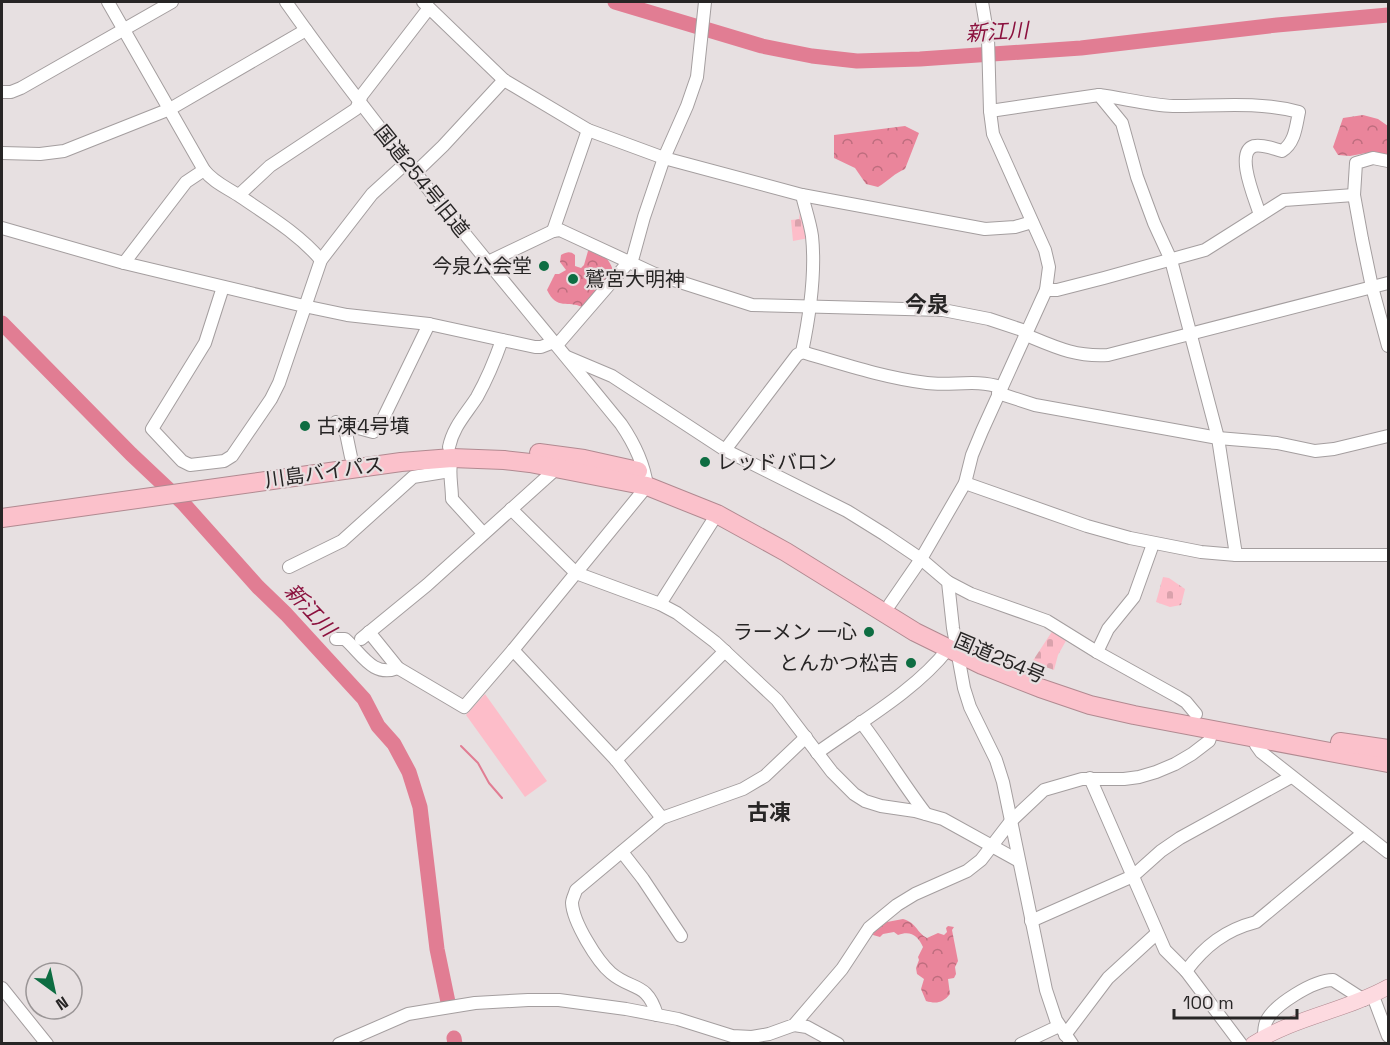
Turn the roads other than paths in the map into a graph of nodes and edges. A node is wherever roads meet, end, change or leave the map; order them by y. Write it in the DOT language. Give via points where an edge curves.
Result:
graph roads {
  1 [pos="108,2"];
  2 [pos="172,2"];
  3 [pos="286,2"];
  4 [pos="705,2"];
  5 [pos="982,2"];
  6 [pos="426,5"];
  7 [pos="124,30"];
  8 [pos="306,30"];
  9 [pos="504,80"];
  10 [pos="2,92"];
  11 [pos="1099,95"];
  12 [pos="359,102"];
  13 [pos="170,109"];
  14 [pos="990,111"];
  15 [pos="588,130"];
  16 [pos="2,153"];
  17 [pos="664,158"];
  18 [pos="1389,161"];
  19 [pos="406,163"];
  20 [pos="204,170"];
  21 [pos="415,173"];
  22 [pos="239,195"];
  23 [pos="802,195"];
  24 [pos="1354,195"];
  25 [pos="1260,215"];
  26 [pos="1032,222"];
  27 [pos="2,228"];
  28 [pos="553,231"];
  29 [pos="321,260"];
  30 [pos="1171,260"];
  31 [pos="630,261"];
  32 [pos="488,262"];
  33 [pos="124,263"];
  34 [pos="1389,283"];
  35 [pos="224,286"];
  36 [pos="1372,287"];
  37 [pos="1046,290"];
  38 [pos="304,306"];
  39 [pos="811,307"];
  40 [pos="429,324"];
  41 [pos="1190,334"];
  42 [pos="1026,335"];
  43 [pos="502,340"];
  44 [pos="555,344"];
  45 [pos="1389,346"];
  46 [pos="802,352"];
  47 [pos="566,357"];
  48 [pos="999,390"];
  49 [pos="1389,436"];
  50 [pos="1218,438"];
  51 [pos="725,450"];
  52 [pos="351,457"];
  53 [pos="450,459"];
  54 [pos="557,468"];
  55 [pos="646,480"];
  56 [pos="965,483"];
  57 [pos="195,485"];
  58 [pos="121,495"];
  59 [pos="2,507"];
  60 [pos="511,509"];
  61 [pos="717,514"];
  62 [pos="2,518"];
  63 [pos="483,533"];
  64 [pos="1153,544"];
  65 [pos="1236,555"];
  66 [pos="1389,555"];
  67 [pos="921,559"];
  68 [pos="289,567"];
  69 [pos="576,573"];
  70 [pos="948,582"];
  71 [pos="660,604"];
  72 [pos="890,604"];
  73 [pos="336,639"];
  74 [pos="954,648"];
  75 [pos="513,651"];
  76 [pos="724,651"];
  77 [pos="1097,652"];
  78 [pos="398,669"];
  79 [pos="1196,714"];
  80 [pos="861,722"];
  81 [pos="1213,729"];
  82 [pos="806,737"];
  83 [pos="1257,737"];
  84 [pos="1389,748"];
  85 [pos="817,753"];
  86 [pos="616,760"];
  87 [pos="1389,763"];
  88 [pos="1291,777"];
  89 [pos="1090,778"];
  90 [pos="926,814"];
  91 [pos="662,818"];
  92 [pos="1011,821"];
  93 [pos="1363,833"];
  94 [pos="992,847"];
  95 [pos="622,852"];
  96 [pos="1389,852"];
  97 [pos="1019,861"];
  98 [pos="1133,876"];
  99 [pos="1031,921"];
  100 [pos="1156,934"];
  101 [pos="681,936"];
  102 [pos="1186,971"];
  103 [pos="1389,987"];
  104 [pos="2,988"];
  105 [pos="1368,998"];
  106 [pos="657,1015"];
  107 [pos="794,1025"];
  108 [pos="1065,1035"];
  109 [pos="1389,1036"];
  110 [pos="739,1040"];
  111 [pos="1258,1040"];
  112 [pos="47,1044"];
  113 [pos="339,1044"];
  114 [pos="838,1044"];
  115 [pos="1021,1044"];
  116 [pos="1240,1044"];
  1 -- 7 [label="street"];
  2 -- 7 [label="street"];
  3 -- 8 [label="street, 国道254号旧道"];
  4 -- 17 [label="street" via="697,76"];
  5 -- 14 [label="street" via="988,42"];
  6 -- 9 [label="street"];
  6 -- 12 [label="street"];
  7 -- 10 [label="street" via="21,88"];
  7 -- 13 [label="street"];
  8 -- 12 [label="street, 国道254号旧道"];
  8 -- 13 [label="street"];
  9 -- 15 [label="street"];
  9 -- 21 [label="street"];
  11 -- 14 [label="street"];
  11 -- 25 [label="street" via="1171,106 1260,106 1299,112 1293,139 1286,149 1254,146 1245,154"];
  11 -- 30 [label="street" via="1122,123 1137,177"];
  12 -- 19 [label="street, 国道254号旧道"];
  12 -- 22 [label="street" via="356,109 270,166"];
  13 -- 16 [label="street" via="64,151"];
  13 -- 20 [label="street"];
  14 -- 26 [label="street" via="993,135"];
  15 -- 17 [label="street"];
  15 -- 28 [label="street"];
  17 -- 23 [label="street"];
  17 -- 31 [label="street"];
  18 -- 24 [label="street" via="1373,158 1356,163"];
  19 -- 21 [label="street, 国道254号旧道"];
  19 -- 29 [label="street" via="372,194"];
  20 -- 22 [label="street" via="217,183"];
  20 -- 33 [label="street" via="186,182"];
  21 -- 32 [label="street, 国道254号旧道"];
  22 -- 29 [label="street" via="304,242"];
  23 -- 26 [label="street" via="986,229"];
  23 -- 39 [label="street" via="812,237"];
  24 -- 25 [label="street" via="1284,200"];
  24 -- 36 [label="street"];
  25 -- 30 [label="street" via="1215,245"];
  26 -- 37 [label="street" via="1049,267"];
  27 -- 33 [label="street"];
  28 -- 31 [label="street" via="572,234"];
  28 -- 32 [label="street"];
  29 -- 38 [label="street"];
  30 -- 37 [label="street"];
  30 -- 41 [label="street"];
  31 -- 39 [label="street" via="666,279 741,302"];
  31 -- 44 [label="street"];
  32 -- 44 [label="street, 国道254号旧道"];
  33 -- 35 [label="street"];
  34 -- 36 [label="street"];
  35 -- 38 [label="street"];
  35 -- 38 [label="street" via="205,343 152,429 190,465 224,461 232,456 271,399"];
  36 -- 41 [label="street"];
  36 -- 45 [label="street"];
  37 -- 42 [label="street"];
  38 -- 40 [label="street"];
  39 -- 42 [label="street" via="944,310 989,319 1022,330"];
  39 -- 46 [label="street"];
  40 -- 43 [label="street"];
  40 -- 52 [label="street" via="378,429 373,432 342,424"];
  41 -- 42 [label="street" via="1089,357 1065,352"];
  41 -- 50 [label="street"];
  42 -- 48 [label="street"];
  43 -- 44 [label="street" via="541,347"];
  43 -- 53 [label="street" via="476,398 455,427"];
  44 -- 47 [label="street, 国道254号旧道"];
  46 -- 48 [label="street" via="926,383 977,384"];
  46 -- 51 [label="street"];
  47 -- 51 [label="street" via="612,376"];
  47 -- 55 [label="street, 国道254号旧道" via="626,430"];
  48 -- 50 [label="street" via="1035,405"];
  48 -- 56 [label="street" via="972,455"];
  49 -- 50 [label="street" via="1315,451"];
  50 -- 65 [label="street"];
  51 -- 67 [label="street" via="847,511"];
  52 -- 53 [label="highway, 川島バイパス"];
  52 -- 57 [label="highway, 川島バイパス"];
  53 -- 54 [label="highway, 川島バイパス" via="504,460"];
  53 -- 55 [label="highway, 川島バイパス" via="504,448 584,459"];
  53 -- 57 [label="highway, 川島バイパス"];
  53 -- 63 [label="street" via="452,499"];
  53 -- 68 [label="street" via="414,477 342,542"];
  54 -- 55 [label="highway, 川島バイパス"];
  54 -- 60 [label="street"];
  55 -- 61 [label="highway, 国道254号"];
  55 -- 69 [label="street"];
  55 -- 72 [label="highway, 国道254号" via="688,488 749,517"];
  56 -- 64 [label="street" via="1087,526"];
  56 -- 67 [label="street"];
  57 -- 58 [label="highway, 川島バイパス"];
  58 -- 59 [label="highway, 川島バイパス"];
  58 -- 62 [label="highway, 川島バイパス"];
  60 -- 63 [label="street"];
  60 -- 69 [label="street"];
  61 -- 71 [label="street"];
  61 -- 74 [label="highway, 国道254号" via="895,621"];
  63 -- 78 [label="street" via="365,636"];
  64 -- 65 [label="street"];
  64 -- 77 [label="street" via="1134,597 1108,629"];
  65 -- 66 [label="street"];
  67 -- 70 [label="street"];
  67 -- 72 [label="street"];
  69 -- 71 [label="street"];
  69 -- 75 [label="street"];
  70 -- 74 [label="street"];
  70 -- 77 [label="street" via="1047,621"];
  71 -- 76 [label="street" via="691,623"];
  72 -- 74 [label="highway, 国道254号"];
  73 -- 78 [label="street" via="345,639 381,672"];
  74 -- 79 [label="highway, 国道254号" via="1084,691"];
  74 -- 80 [label="street"];
  74 -- 81 [label="highway, 国道254号" via="1040,688 1090,705"];
  74 -- 92 [label="street" via="970,707 1004,783"];
  75 -- 78 [label="street" via="464,707"];
  75 -- 86 [label="street"];
  76 -- 82 [label="street" via="777,700"];
  76 -- 86 [label="street"];
  77 -- 79 [label="street" via="1186,702"];
  79 -- 84 [label="highway, 国道254号"];
  80 -- 85 [label="street"];
  80 -- 90 [label="street"];
  81 -- 83 [label="highway, 国道254号"];
  81 -- 89 [label="street" via="1209,741 1192,754 1156,772 1124,779"];
  82 -- 85 [label="street"];
  82 -- 91 [label="street" via="765,776 743,789"];
  83 -- 87 [label="highway, 国道254号"];
  83 -- 88 [label="street" via="1256,746 1261,752"];
  85 -- 90 [label="street" via="844,785 865,801"];
  86 -- 91 [label="street"];
  88 -- 93 [label="street"];
  88 -- 98 [label="street" via="1180,838"];
  89 -- 92 [label="street" via="1044,790"];
  89 -- 98 [label="street"];
  90 -- 94 [label="street" via="943,819"];
  91 -- 95 [label="street"];
  92 -- 94 [label="street"];
  92 -- 97 [label="street"];
  93 -- 96 [label="street"];
  93 -- 102 [label="street" via="1256,922 1237,927 1201,952"];
  94 -- 97 [label="street"];
  94 -- 107 [label="street" via="967,871 915,894 869,928 842,969"];
  95 -- 101 [label="street"];
  95 -- 106 [label="street" via="576,890 572,902 582,932 605,967 649,995"];
  97 -- 99 [label="street"];
  98 -- 99 [label="street"];
  98 -- 100 [label="street"];
  99 -- 108 [label="street" via="1046,990"];
  100 -- 102 [label="street" via="1165,950"];
  100 -- 108 [label="street" via="1108,978"];
  102 -- 116 [label="street"];
  103 -- 105 [label="main road"];
  104 -- 112 [label="street"];
  105 -- 109 [label="street"];
  105 -- 111 [label="main road"];
  105 -- 111 [label="street" via="1333,980 1316,984 1272,1012"];
  106 -- 110 [label="street"];
  106 -- 113 [label="street" via="559,1000 497,1001 408,1014"];
  107 -- 110 [label="street"];
  107 -- 114 [label="street"];
  108 -- 115 [label="street"];
}
